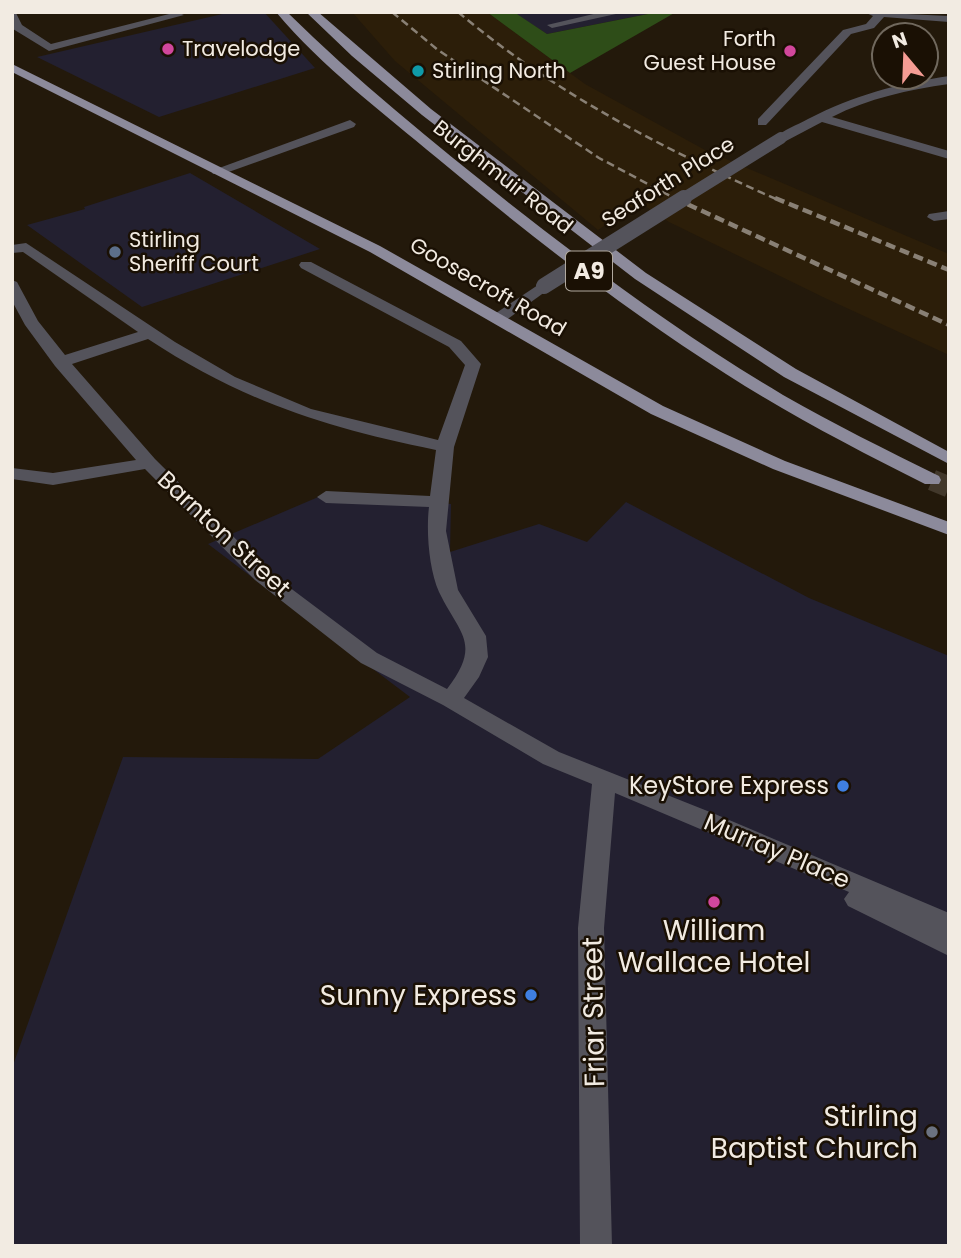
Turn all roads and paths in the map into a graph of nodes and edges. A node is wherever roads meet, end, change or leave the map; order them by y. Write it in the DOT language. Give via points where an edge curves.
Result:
graph roads {
  1 [pos="281,12"];
  2 [pos="311,12"];
  3 [pos="620,12"];
  4 [pos="877,13"];
  5 [pos="12,15"];
  6 [pos="179,15"];
  7 [pos="949,19"];
  8 [pos="552,25"];
  9 [pos="12,67"];
  10 [pos="949,80"];
  11 [pos="820,117"];
  12 [pos="762,122"];
  13 [pos="349,124"];
  14 [pos="949,155"];
  15 [pos="218,171"];
  16 [pos="19,248"];
  17 [pos="306,265"];
  18 [pos="12,285"];
  19 [pos="499,318"];
  20 [pos="22,322"];
  21 [pos="152,333"];
  22 [pos="61,362"];
  23 [pos="445,447"];
  24 [pos="949,459"];
  25 [pos="149,463"];
  26 [pos="12,473"];
  27 [pos="932,480"];
  28 [pos="326,497"];
  29 [pos="439,502"];
  30 [pos="949,529"];
  31 [pos="451,700"];
  32 [pos="604,779"];
  33 [pos="706,820"];
  34 [pos="949,925"];
  35 [pos="949,946"];
  36 [pos="596,1246"];
  1 -- 27 [label="main road, Burghmuir Road / A9" via="332,64 396,118 598,278 713,358 822,424"];
  2 -- 24 [label="main road, Burghmuir Road / A9" via="411,100 635,271 790,373"];
  3 -- 8 [label="street"];
  4 -- 7 [label="street"];
  4 -- 12 [label="street" via="870,26 847,32"];
  5 -- 6 [label="street" via="17,27 49,48"];
  9 -- 15 [label="main road, Goosecroft Road"];
  10 -- 11 [label="street, Seaforth Place" via="865,98"];
  11 -- 14 [label="street"];
  11 -- 19 [label="street, Seaforth Place, bridge"];
  13 -- 15 [label="street"];
  15 -- 19 [label="main road, Goosecroft Road" via="375,249"];
  16 -- 21 [label="street"];
  17 -- 23 [label="street" via="455,344 473,363"];
  18 -- 20 [label="street, Barnton Street"];
  19 -- 30 [label="main road, Goosecroft Road" via="657,410 779,465"];
  20 -- 22 [label="street, Barnton Street"];
  21 -- 22 [label="street"];
  21 -- 23 [label="street" via="261,396 360,430"];
  22 -- 25 [label="street, Barnton Street"];
  23 -- 29 [label="street"];
  25 -- 26 [label="street" via="53,479"];
  25 -- 31 [label="street, Barnton Street" via="262,576 369,657"];
  28 -- 29 [label="street"];
  29 -- 31 [label="street" via="436,531 448,590 475,636 477,657"];
  31 -- 32 [label="street, Barnton Street" via="551,758"];
  32 -- 33 [label="street, Murray Place"];
  32 -- 36 [label="street, Friar Street" via="591,928"];
  33 -- 34 [label="street, Murray Place"];
  33 -- 35 [label="street"];
}
